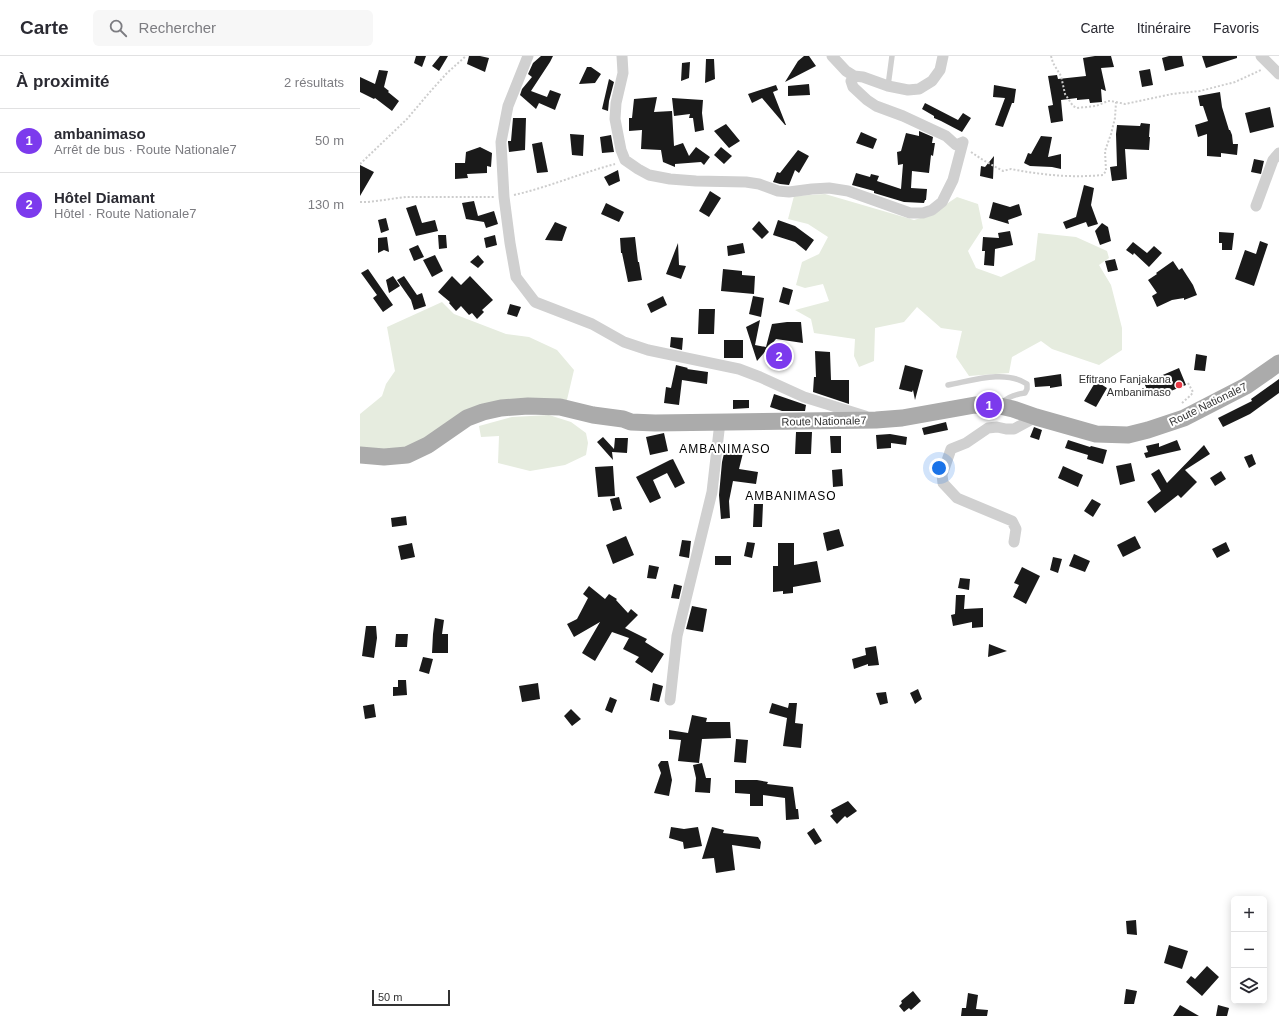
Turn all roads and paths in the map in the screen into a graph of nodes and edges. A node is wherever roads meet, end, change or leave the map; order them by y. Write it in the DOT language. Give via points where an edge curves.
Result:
graph roads {
  1 [pos="466,56"];
  2 [pos="528,56"];
  3 [pos="622,56"];
  4 [pos="832,56"];
  5 [pos="892,56"];
  6 [pos="943,56"];
  7 [pos="1051,56"];
  8 [pos="1261,56"];
  9 [pos="1271,65"];
  10 [pos="1279,74"];
  11 [pos="854,76"];
  12 [pos="888,86"];
  13 [pos="1116,102"];
  14 [pos="962,149"];
  15 [pos="1279,153"];
  16 [pos="625,160"];
  17 [pos="360,164"];
  18 [pos="504,197"];
  19 [pos="360,202"];
  20 [pos="1256,206"];
  21 [pos="1279,363"];
  22 [pos="1188,383"];
  23 [pos="948,385"];
  24 [pos="1180,405"];
  25 [pos="1000,406"];
  26 [pos="1036,417"];
  27 [pos="876,420"];
  28 [pos="720,422"];
  29 [pos="360,455"];
  30 [pos="1014,542"];
  31 [pos="670,700"];
  1 -- 17 [label="path" via="447,73 407,119"];
  2 -- 18 [label="street" via="508,106 501,142"];
  3 -- 16 [label="street" via="623,73 615,119"];
  4 -- 11 [label="street"];
  5 -- 12 [label="lane"];
  6 -- 12 [label="street" via="940,70 932,81 919,89 908,90"];
  7 -- 13 [label="path" via="1061,76 1065,94 1073,106 1077,108 1096,106 1108,101"];
  8 -- 9 [label="street"];
  9 -- 10 [label="street"];
  9 -- 13 [label="path" via="1235,82 1200,91 1125,104"];
  11 -- 12 [label="street"];
  11 -- 14 [label="street" via="851,81 853,87 867,100 946,136 956,145 963,142"];
  13 -- 14 [label="path" via="1115,118 1105,151 1106,171 1103,175 1074,177 1011,169 1003,171 973,152"];
  14 -- 16 [label="street" via="953,180 942,202 932,210 922,213 910,213 848,191 829,188 789,192 746,182 670,179 649,175"];
  15 -- 20 [label="street" via="1273,160"];
  16 -- 18 [label="path" via="535,190"];
  18 -- 19 [label="path" via="406,197"];
  18 -- 27 [label="street" via="516,277 535,302 592,324 624,342 648,350 739,369 804,398"];
  21 -- 26 [label="main road, Route Nationale7" via="1246,386 1184,418 1128,435 1096,434"];
  22 -- 24 [label="path" via="1193,392"];
  23 -- 25 [label="lane" via="980,377 1020,379 1027,384 1025,394 1005,399"];
  25 -- 26 [label="main road, Route Nationale7"];
  25 -- 27 [label="main road, Route Nationale7" via="975,405"];
  26 -- 30 [label="street" via="1014,429 988,428 966,443 951,449 942,475 943,483 957,498 1012,521 1016,529"];
  27 -- 28 [label="main road, Route Nationale7"];
  28 -- 29 [label="main road, Route Nationale7" via="631,422 560,407 501,408 467,418 428,445 407,455"];
  28 -- 31 [label="street" via="712,492 677,636"];
}
